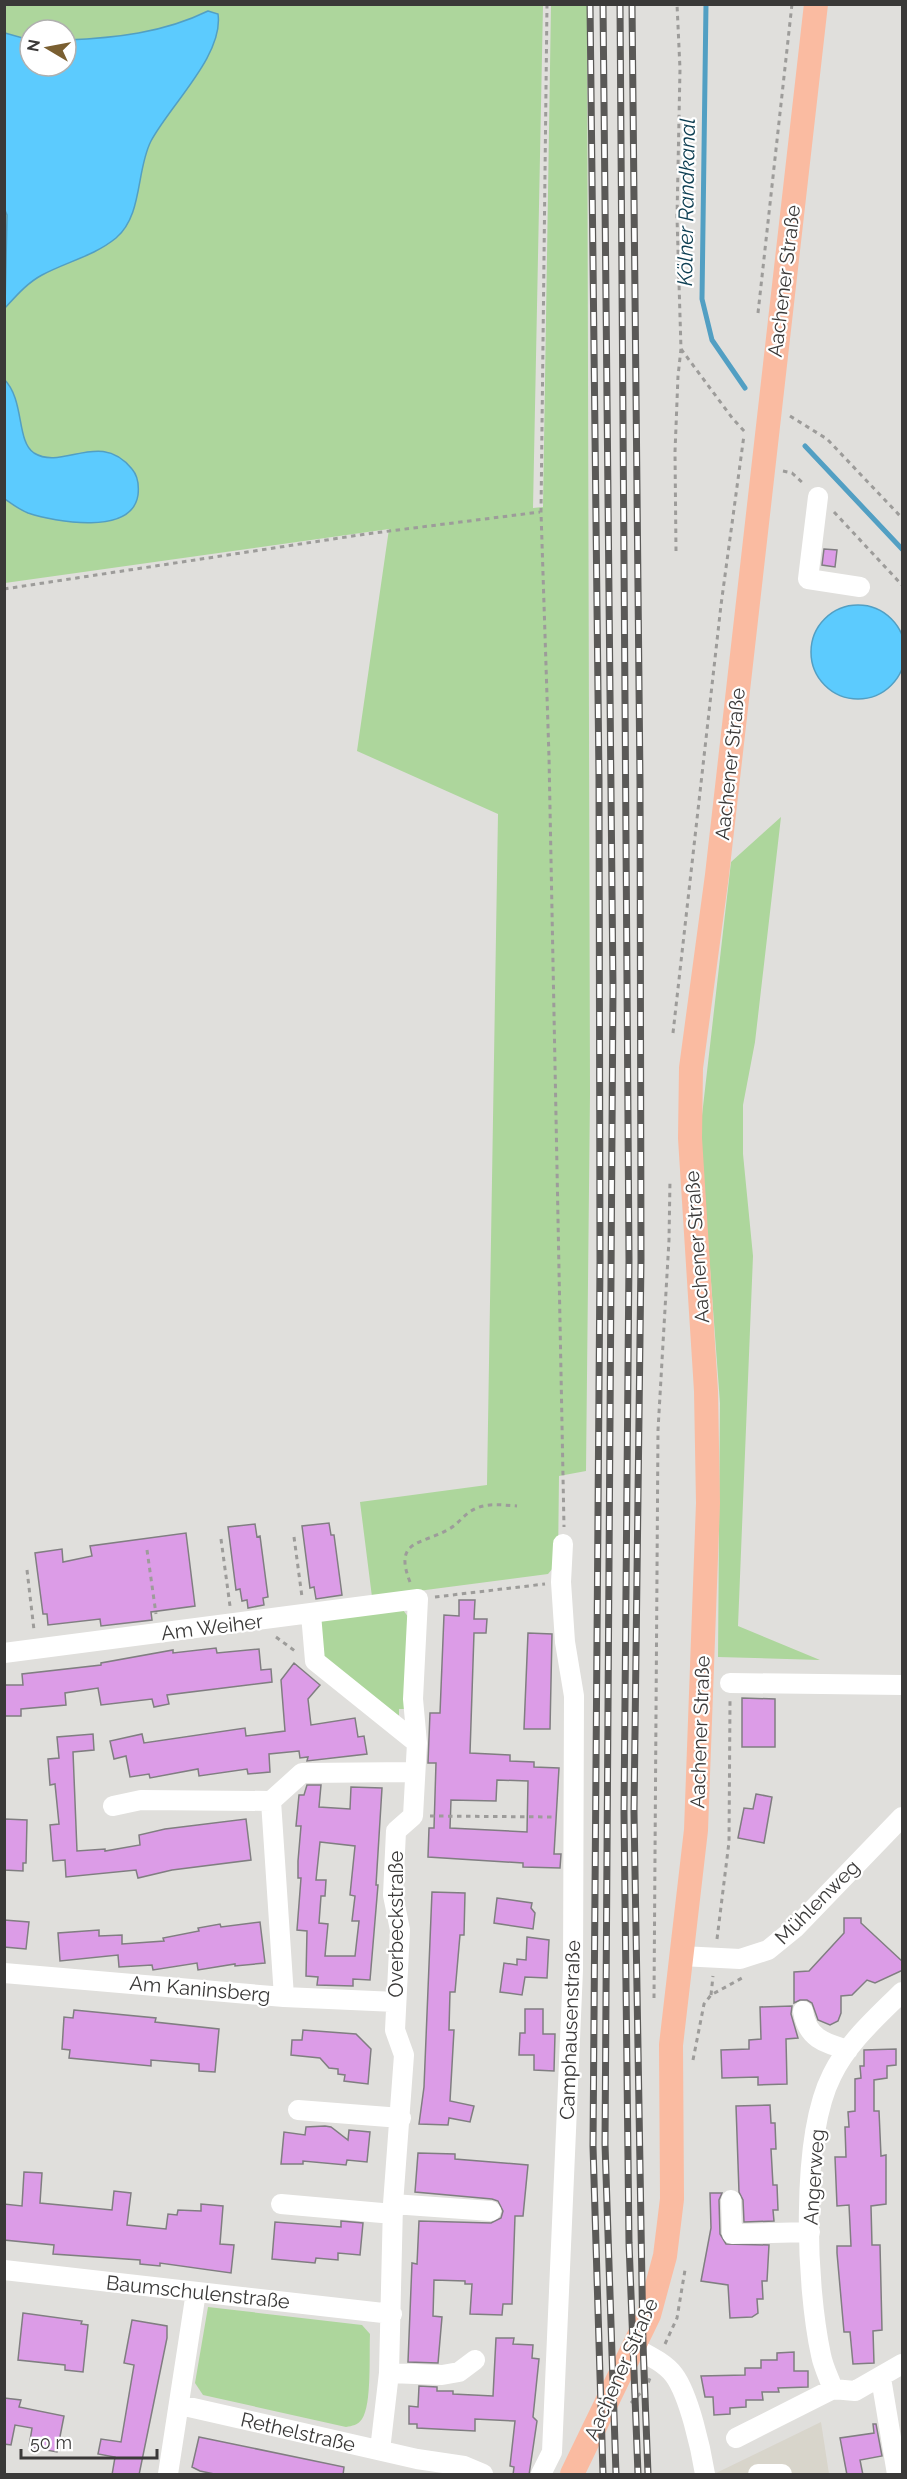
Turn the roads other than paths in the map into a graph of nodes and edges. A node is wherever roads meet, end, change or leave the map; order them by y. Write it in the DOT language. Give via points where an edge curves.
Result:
graph roads {
  1 [pos="816,4"];
  2 [pos="818,497"];
  3 [pos="860,587"];
  4 [pos="564,1544"];
  5 [pos="308,1615"];
  6 [pos="4,1653"];
  7 [pos="730,1683"];
  8 [pos="903,1686"];
  9 [pos="417,1743"];
  10 [pos="415,1772"];
  11 [pos="271,1801"];
  12 [pos="113,1806"];
  13 [pos="903,1817"];
  14 [pos="681,1956"];
  15 [pos="4,1973"];
  16 [pos="903,1992"];
  17 [pos="284,1997"];
  18 [pos="396,2002"];
  19 [pos="803,2011"];
  20 [pos="848,2050"];
  21 [pos="298,2110"];
  22 [pos="401,2118"];
  23 [pos="731,2200"];
  24 [pos="281,2204"];
  25 [pos="393,2209"];
  26 [pos="491,2211"];
  27 [pos="810,2232"];
  28 [pos="4,2270"];
  29 [pos="196,2292"];
  30 [pos="392,2314"];
  31 [pos="635,2348"];
  32 [pos="475,2360"];
  33 [pos="903,2364"];
  34 [pos="389,2373"];
  35 [pos="881,2378"];
  36 [pos="833,2389"];
  37 [pos="180,2405"];
  38 [pos="736,2438"];
  39 [pos="380,2450"];
  40 [pos="432,2468"];
  41 [pos="168,2475"];
  42 [pos="483,2475"];
  43 [pos="541,2475"];
  44 [pos="572,2475"];
  45 [pos="705,2475"];
  46 [pos="758,2475"];
  47 [pos="782,2475"];
  48 [pos="897,2475"];
  1 -- 14 [label="main road, Aachener Straße" via="717,875 691,1068 690,1138 706,1391 708,1503 696,1830"];
  2 -- 3 [label="street" via="808,579"];
  4 -- 43 [label="street, Camphausenstraße" via="561,1582 574,1696 573,1970 552,2452"];
  5 -- 6 [label="street, Am Weiher"];
  5 -- 9 [label="street" via="315,1661"];
  5 -- 9 [label="street, Am Weiher" via="416,1600 412,1698"];
  7 -- 8 [label="street"];
  9 -- 10 [label="street"];
  10 -- 11 [label="street" via="302,1773"];
  10 -- 18 [label="street, Overbeckstraße" via="413,1816 396,1831 393,1895 400,1930"];
  11 -- 12 [label="street" via="152,1800"];
  11 -- 17 [label="street"];
  13 -- 14 [label="street, Mühlenweg" via="795,1928 768,1950 740,1959"];
  14 -- 31 [label="main road, Aachener Straße" via="671,2045 672,2199 665,2256"];
  15 -- 17 [label="street, Am Kaninsberg"];
  16 -- 20 [label="street, Angerweg"];
  17 -- 18 [label="street, Am Kaninsberg"];
  18 -- 22 [label="street, Overbeckstraße" via="395,2030 404,2055"];
  19 -- 20 [label="street" via="812,2034 822,2042"];
  20 -- 27 [label="street, Angerweg" via="832,2074 820,2104 812,2154"];
  21 -- 22 [label="street"];
  22 -- 25 [label="street, Overbeckstraße"];
  23 -- 27 [label="street" via="732,2234"];
  24 -- 25 [label="street"];
  25 -- 26 [label="street"];
  25 -- 30 [label="street, Overbeckstraße"];
  27 -- 36 [label="street, Angerweg" via="821,2356"];
  28 -- 29 [label="street, Baumschulenstraße"];
  29 -- 30 [label="street, Baumschulenstraße"];
  29 -- 37 [label="street"];
  30 -- 34 [label="street, Overbeckstraße"];
  31 -- 44 [label="main road, Aachener Straße"];
  31 -- 45 [label="street" via="674,2375 689,2409"];
  32 -- 34 [label="street" via="459,2372 442,2375"];
  33 -- 35 [label="street"];
  34 -- 39 [label="street, Overbeckstraße"];
  35 -- 36 [label="street" via="855,2391"];
  35 -- 48 [label="street"];
  36 -- 38 [label="street"];
  37 -- 39 [label="street, Rethelstraße"];
  37 -- 41 [label="street"];
  39 -- 40 [label="street"];
  40 -- 42 [label="street" via="464,2466"];
  46 -- 47 [label="street"];
}
